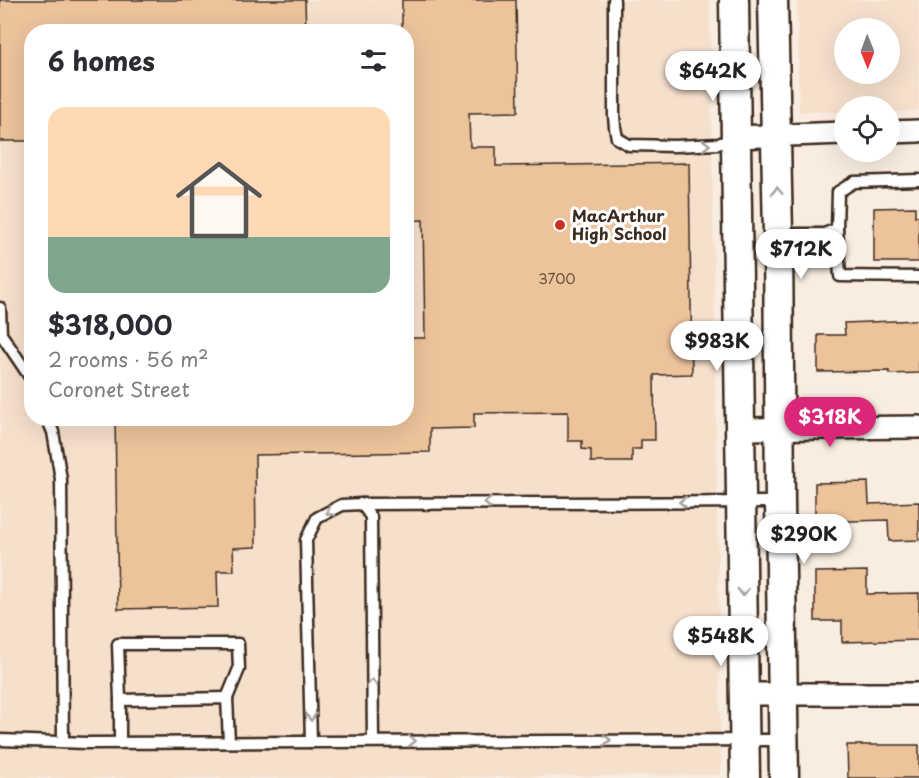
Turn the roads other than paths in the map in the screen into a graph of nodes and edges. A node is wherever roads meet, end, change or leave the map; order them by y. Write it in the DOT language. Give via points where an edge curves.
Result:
graph roads {
  1 [pos="614,0"];
  2 [pos="734,0"];
  3 [pos="773,0"];
  4 [pos="919,131"];
  5 [pos="900,132"];
  6 [pos="834,134"];
  7 [pos="775,136"];
  8 [pos="736,137"];
  9 [pos="919,180"];
  10 [pos="837,229"];
  11 [pos="778,234"];
  12 [pos="919,277"];
  13 [pos="0,308"];
  14 [pos="24,368"];
  15 [pos="50,426"];
  16 [pos="919,428"];
  17 [pos="741,429"];
  18 [pos="779,429"];
  19 [pos="741,502"];
  20 [pos="780,502"];
  21 [pos="362,504"];
  22 [pos="744,694"];
  23 [pos="783,694"];
  24 [pos="919,694"];
  25 [pos="227,698"];
  26 [pos="120,700"];
  27 [pos="0,740"];
  28 [pos="745,740"];
  29 [pos="784,740"];
  30 [pos="373,741"];
  31 [pos="63,742"];
  32 [pos="229,742"];
  33 [pos="311,742"];
  34 [pos="120,743"];
  35 [pos="745,778"];
  36 [pos="784,778"];
  1 -- 8 [label="lane, one-way" via="617,138 629,145 675,146 718,144"];
  2 -- 8 [label="main road"];
  3 -- 7 [label="main road"];
  4 -- 5 [label="street"];
  6 -- 7 [label="street"];
  7 -- 8 [label="street"];
  11 -- 7 [label="main road, one-way"];
  8 -- 17 [label="main road"];
  9 -- 10 [label="lane" via="854,182 845,187 838,192"];
  10 -- 11 [label="lane" via="824,234"];
  10 -- 12 [label="lane" via="840,276"];
  11 -- 18 [label="main road"];
  13 -- 14 [label="lane" via="1,334"];
  15 -- 31 [label="lane" via="61,479"];
  16 -- 18 [label="street"];
  17 -- 18 [label="street"];
  17 -- 19 [label="main road"];
  18 -- 20 [label="main road"];
  19 -- 20 [label="lane"];
  19 -- 21 [label="lane, one-way"];
  19 -- 22 [label="main road, one-way"];
  20 -- 23 [label="main road"];
  30 -- 21 [label="lane, one-way" via="371,517"];
  21 -- 33 [label="lane, one-way" via="342,505 317,518 306,540"];
  22 -- 23 [label="street"];
  22 -- 28 [label="main road"];
  23 -- 24 [label="street"];
  23 -- 29 [label="main road"];
  25 -- 26 [label="lane"];
  25 -- 26 [label="lane" via="239,669 238,644 118,644"];
  25 -- 32 [label="lane"];
  26 -- 34 [label="lane"];
  27 -- 31 [label="lane"];
  28 -- 29 [label="lane"];
  30 -- 28 [label="lane, one-way"];
  28 -- 35 [label="main road"];
  29 -- 36 [label="main road"];
  30 -- 33 [label="lane"];
  31 -- 34 [label="lane"];
  32 -- 33 [label="lane"];
  32 -- 34 [label="lane"];
}
